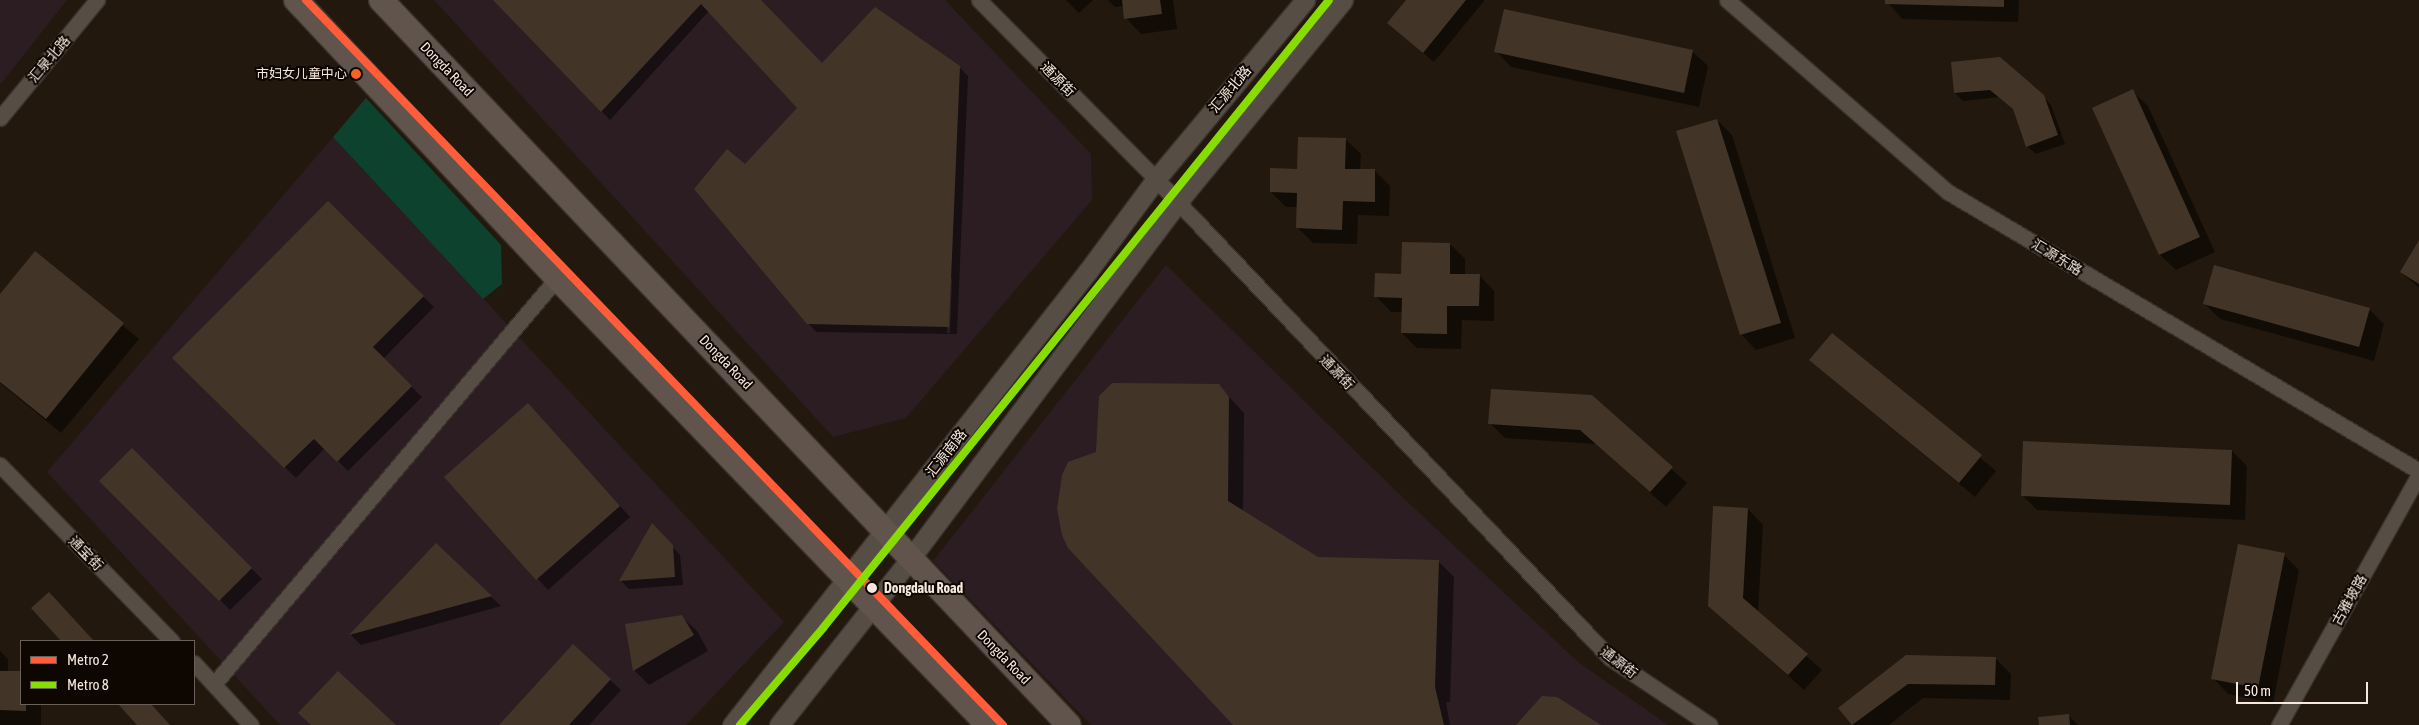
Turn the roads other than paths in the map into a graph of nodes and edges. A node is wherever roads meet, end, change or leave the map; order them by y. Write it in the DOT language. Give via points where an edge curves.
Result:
graph roads {
  1 [pos="97,0"];
  2 [pos="296,0"];
  3 [pos="381,0"];
  4 [pos="980,0"];
  5 [pos="1305,0"];
  6 [pos="1342,0"];
  7 [pos="1727,0"];
  8 [pos="0,118"];
  9 [pos="1156,179"];
  10 [pos="1177,203"];
  11 [pos="557,278"];
  12 [pos="0,465"];
  13 [pos="2419,473"];
  14 [pos="886,529"];
  15 [pos="910,559"];
  16 [pos="848,579"];
  17 [pos="873,605"];
  18 [pos="171,640"];
  19 [pos="195,664"];
  20 [pos="214,684"];
  21 [pos="251,725"];
  22 [pos="732,725"];
  23 [pos="779,725"];
  24 [pos="988,725"];
  25 [pos="1069,725"];
  26 [pos="1710,725"];
  27 [pos="2279,725"];
  1 -- 8 [label="street, 汇泉北路"];
  2 -- 11 [label="main road"];
  3 -- 14 [label="main road, Dongda Road"];
  4 -- 9 [label="street, 通源街"];
  5 -- 9 [label="street, 汇源北路"];
  6 -- 10 [label="street"];
  7 -- 13 [label="street, 汇源东路" via="1948,192"];
  9 -- 10 [label="street, 通源街"];
  9 -- 14 [label="street, 汇源南路"];
  10 -- 15 [label="street"];
  10 -- 26 [label="street, 通源街" via="1610,658"];
  11 -- 16 [label="main road"];
  11 -- 20 [label="street"];
  12 -- 18 [label="street, 通宝街"];
  13 -- 27 [label="street, 古雅坡路"];
  14 -- 15 [label="main road, Dongda Road"];
  14 -- 16 [label="street, 汇源南路"];
  15 -- 17 [label="street"];
  15 -- 25 [label="main road, Dongda Road"];
  16 -- 17 [label="main road"];
  16 -- 22 [label="street, 汇源南路"];
  17 -- 23 [label="street"];
  17 -- 24 [label="main road"];
  19 -- 20 [label="street"];
  20 -- 21 [label="street"];
}
